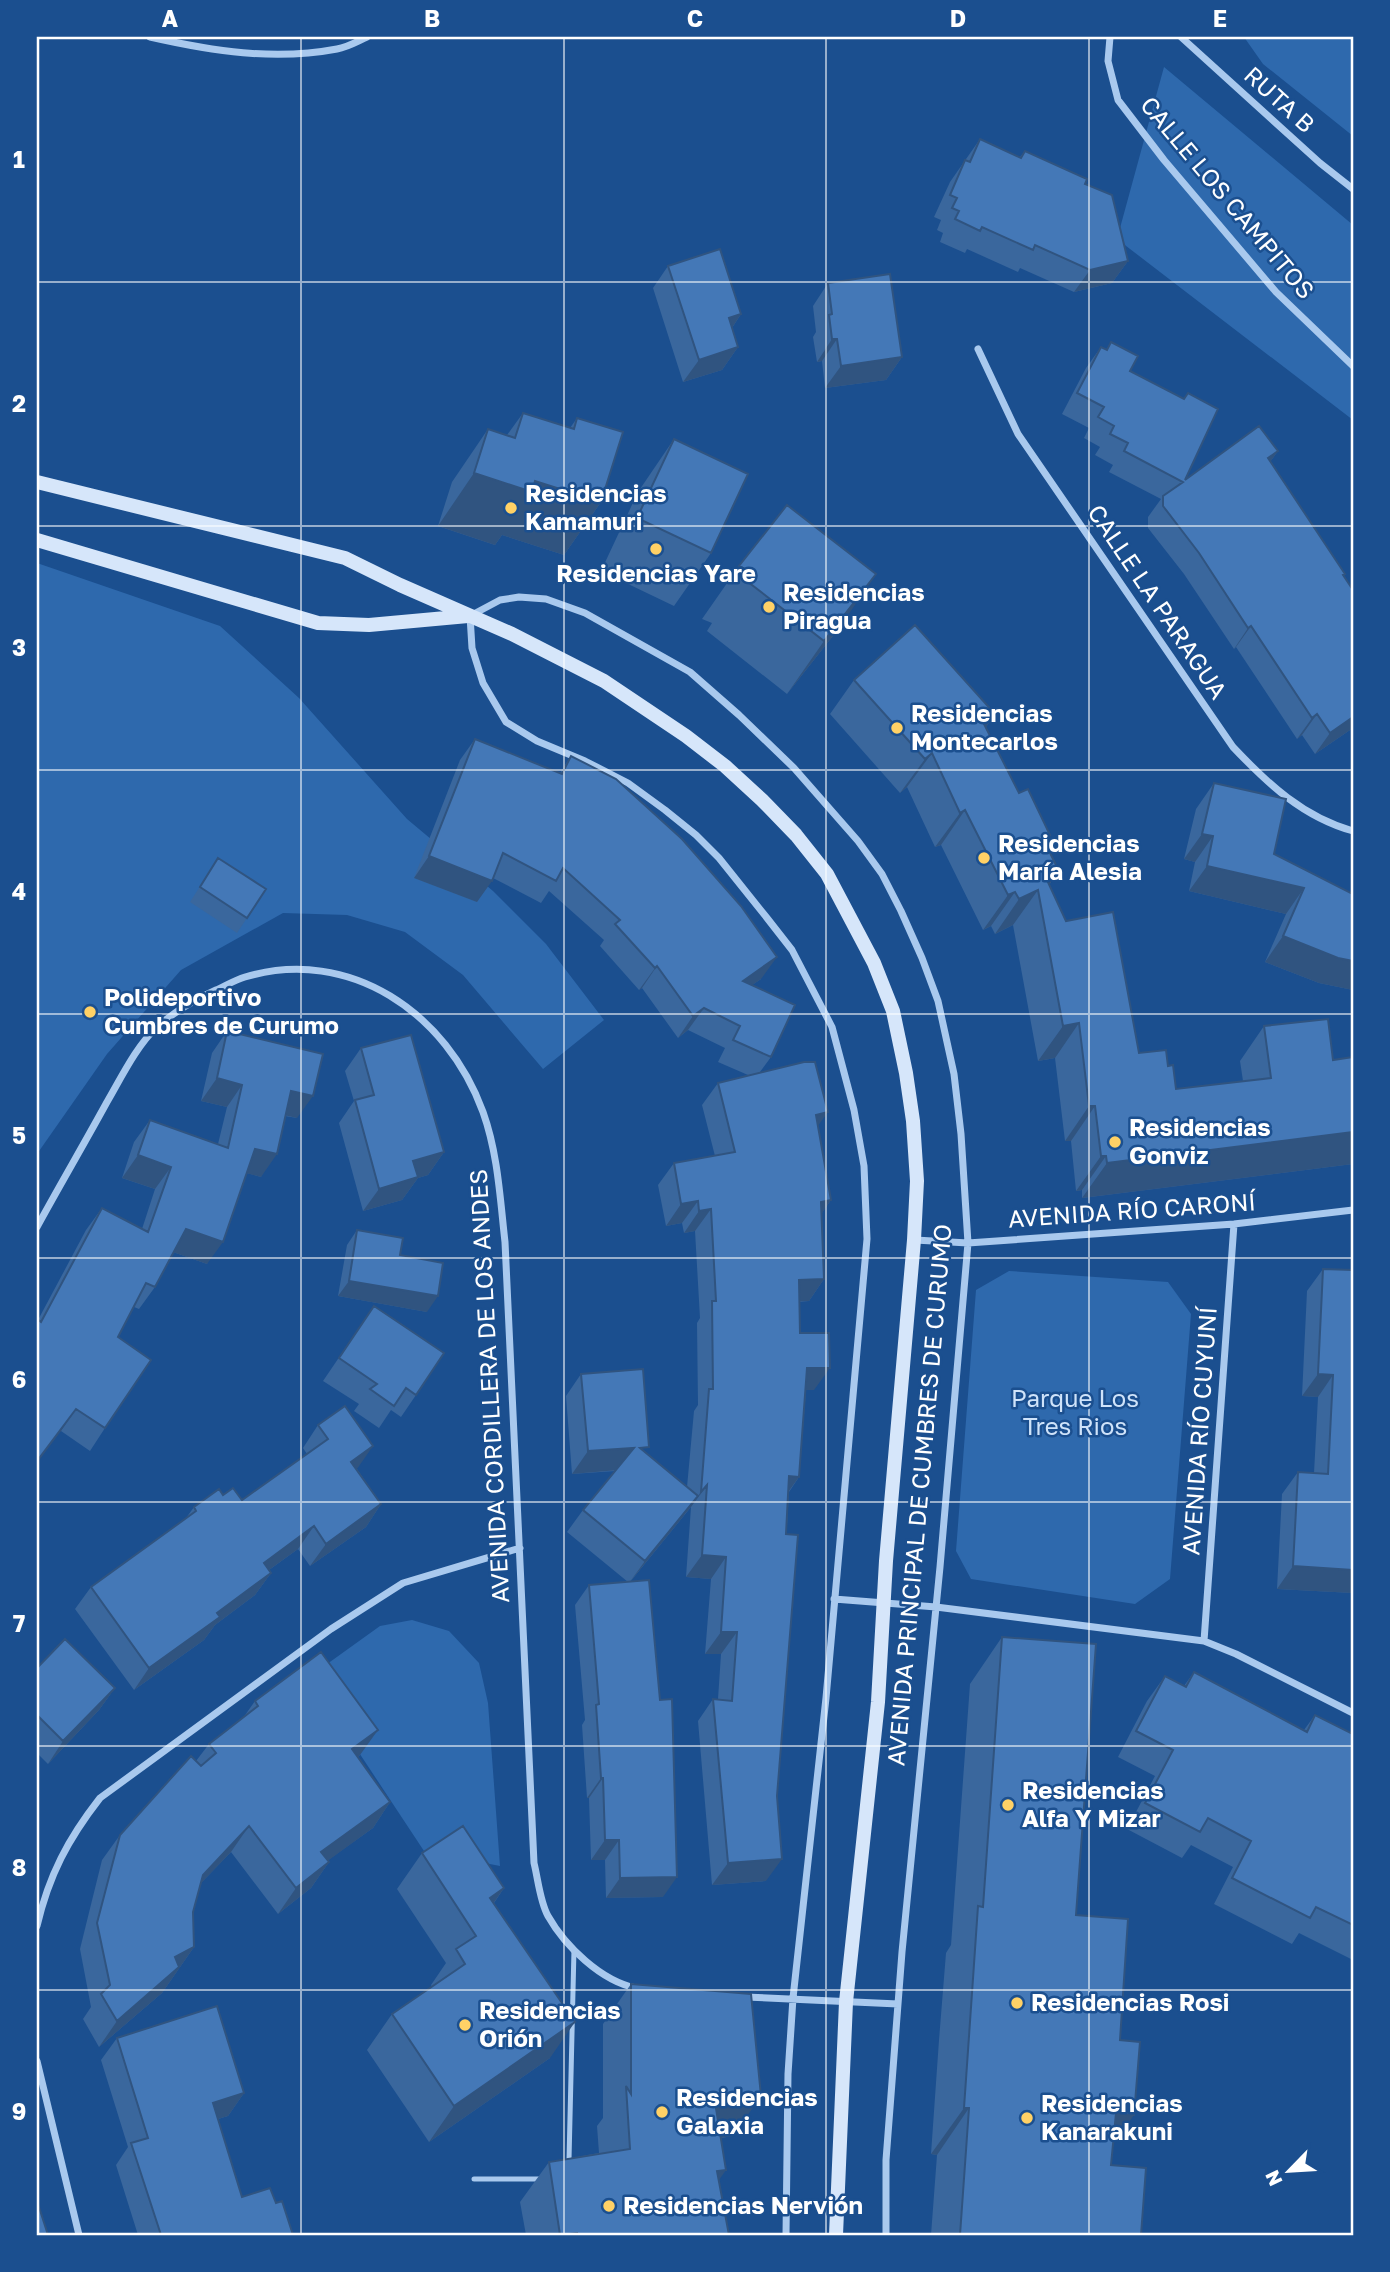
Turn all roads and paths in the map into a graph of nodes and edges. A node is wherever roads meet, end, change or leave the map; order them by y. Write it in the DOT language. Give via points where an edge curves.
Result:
graph roads {
  1 [pos="150,37"];
  2 [pos="368,37"];
  3 [pos="1110,37"];
  4 [pos="1181,37"];
  5 [pos="1353,189"];
  6 [pos="978,349"];
  7 [pos="1353,366"];
  8 [pos="37,482"];
  9 [pos="37,540"];
  10 [pos="470,616"];
  11 [pos="1353,831"];
  12 [pos="1353,1210"];
  13 [pos="1234,1224"];
  14 [pos="37,1227"];
  15 [pos="914,1240"];
  16 [pos="968,1243"];
  17 [pos="520,1548"];
  18 [pos="834,1599"];
  19 [pos="885,1603"];
  20 [pos="936,1607"];
  21 [pos="1204,1641"];
  22 [pos="1353,1713"];
  23 [pos="37,1926"];
  24 [pos="574,1949"];
  25 [pos="642,1989"];
  26 [pos="736,1997"];
  27 [pos="793,1998"];
  28 [pos="846,2002"];
  29 [pos="898,2004"];
  30 [pos="37,2061"];
  31 [pos="559,2169"];
  32 [pos="474,2179"];
  33 [pos="550,2179"];
  34 [pos="79,2235"];
  35 [pos="786,2235"];
  36 [pos="836,2235"];
  37 [pos="886,2235"];
  1 -- 2 [label="street" via="242,54 340,49"];
  3 -- 7 [label="street, CALLE LOS CAMPITOS" via="1108,61 1118,100 1276,292"];
  4 -- 5 [label="street, RUTA B"];
  6 -- 11 [label="street, CALLE LA PARAGUA" via="1018,434 1233,747 1268,784 1302,809"];
  8 -- 10 [label="main road" via="345,558"];
  9 -- 10 [label="main road" via="318,623 369,625"];
  10 -- 15 [label="main road, AVENIDA PRINCIPAL DE CUMBRES DE CURUMO" via="604,681 686,736 762,800 827,874 874,962 893,1011 913,1121"];
  10 -- 16 [label="street, AVENIDA PRINCIPAL DE CUMBRES DE CURUMO" via="500,600 546,599 628,635 690,672 739,715 794,768 858,841 901,911 938,1001 956,1086"];
  10 -- 18 [label="street" via="472,648 483,683 506,722 628,783 696,835 792,950 832,1027 862,1155 867,1239"];
  12 -- 13 [label="street, AVENIDA RÍO CARONÍ"];
  13 -- 16 [label="street, AVENIDA RÍO CARONÍ"];
  13 -- 21 [label="street, AVENIDA RÍO CUYUNÍ"];
  14 -- 17 [label="street, AVENIDA CORDILLERA DE LOS ANDES" via="128,1066 156,1028 198,998 244,977 299,968 341,973 384,991 427,1021 462,1070 482,1111 496,1160 505,1242"];
  15 -- 16 [label="street, AVENIDA RÍO CARONÍ"];
  15 -- 19 [label="main road, AVENIDA PRINCIPAL DE CUMBRES DE CURUMO"];
  16 -- 20 [label="street, AVENIDA PRINCIPAL DE CUMBRES DE CURUMO"];
  17 -- 23 [label="street" via="403,1583 331,1629 100,1798 75,1830 56,1867"];
  17 -- 24 [label="street, AVENIDA CORDILLERA DE LOS ANDES" via="534,1863 547,1914"];
  18 -- 19 [label="street"];
  18 -- 27 [label="street"];
  19 -- 20 [label="street"];
  19 -- 28 [label="main road, AVENIDA PRINCIPAL DE CUMBRES DE CURUMO"];
  20 -- 21 [label="street"];
  20 -- 29 [label="street, AVENIDA PRINCIPAL DE CUMBRES DE CURUMO"];
  21 -- 22 [label="street"];
  24 -- 25 [label="street, AVENIDA CORDILLERA DE LOS ANDES" via="601,1972"];
  24 -- 31 [label="lane" via="569,2160"];
  26 -- 27 [label="street"];
  27 -- 28 [label="street"];
  27 -- 35 [label="street"];
  28 -- 29 [label="street"];
  28 -- 36 [label="main road, AVENIDA PRINCIPAL DE CUMBRES DE CURUMO"];
  29 -- 37 [label="street, AVENIDA PRINCIPAL DE CUMBRES DE CURUMO" via="886,2160"];
  30 -- 34 [label="street"];
  32 -- 33 [label="lane"];
}
